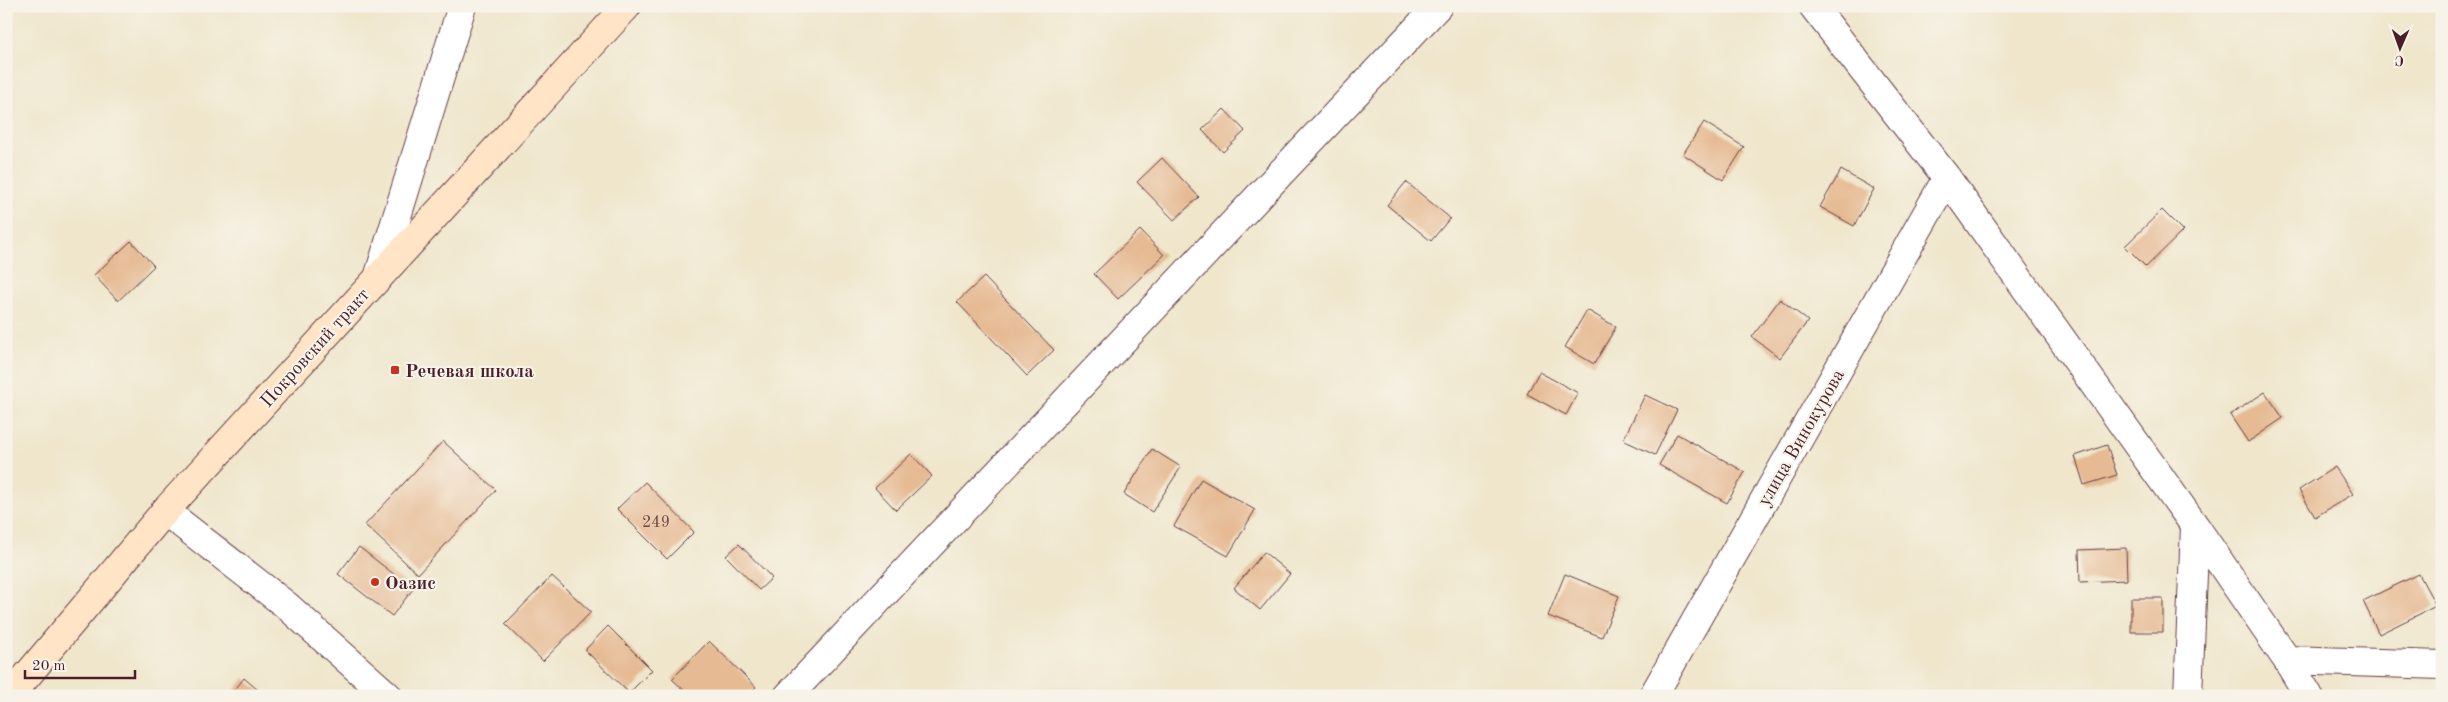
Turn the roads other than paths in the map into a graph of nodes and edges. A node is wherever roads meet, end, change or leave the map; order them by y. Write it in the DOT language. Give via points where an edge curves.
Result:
graph roads {
  1 [pos="462,6"];
  2 [pos="627,6"];
  3 [pos="1438,6"];
  4 [pos="1813,6"];
  5 [pos="1947,178"];
  6 [pos="378,278"];
  7 [pos="165,511"];
  8 [pos="2195,526"];
  9 [pos="2288,660"];
  10 [pos="2442,665"];
  11 [pos="10,696"];
  12 [pos="388,696"];
  13 [pos="788,696"];
  14 [pos="1653,696"];
  15 [pos="2188,696"];
  16 [pos="2309,696"];
  1 -- 6 [label="street"];
  2 -- 6 [label="main road, Покровский тракт"];
  3 -- 13 [label="street"];
  4 -- 5 [label="street"];
  5 -- 8 [label="street"];
  5 -- 14 [label="street, улица Винокурова"];
  6 -- 7 [label="main road, Покровский тракт"];
  7 -- 11 [label="main road, Покровский тракт"];
  7 -- 12 [label="street" via="286,605"];
  8 -- 9 [label="street"];
  8 -- 15 [label="street"];
  9 -- 10 [label="street"];
  9 -- 16 [label="street"];
}
